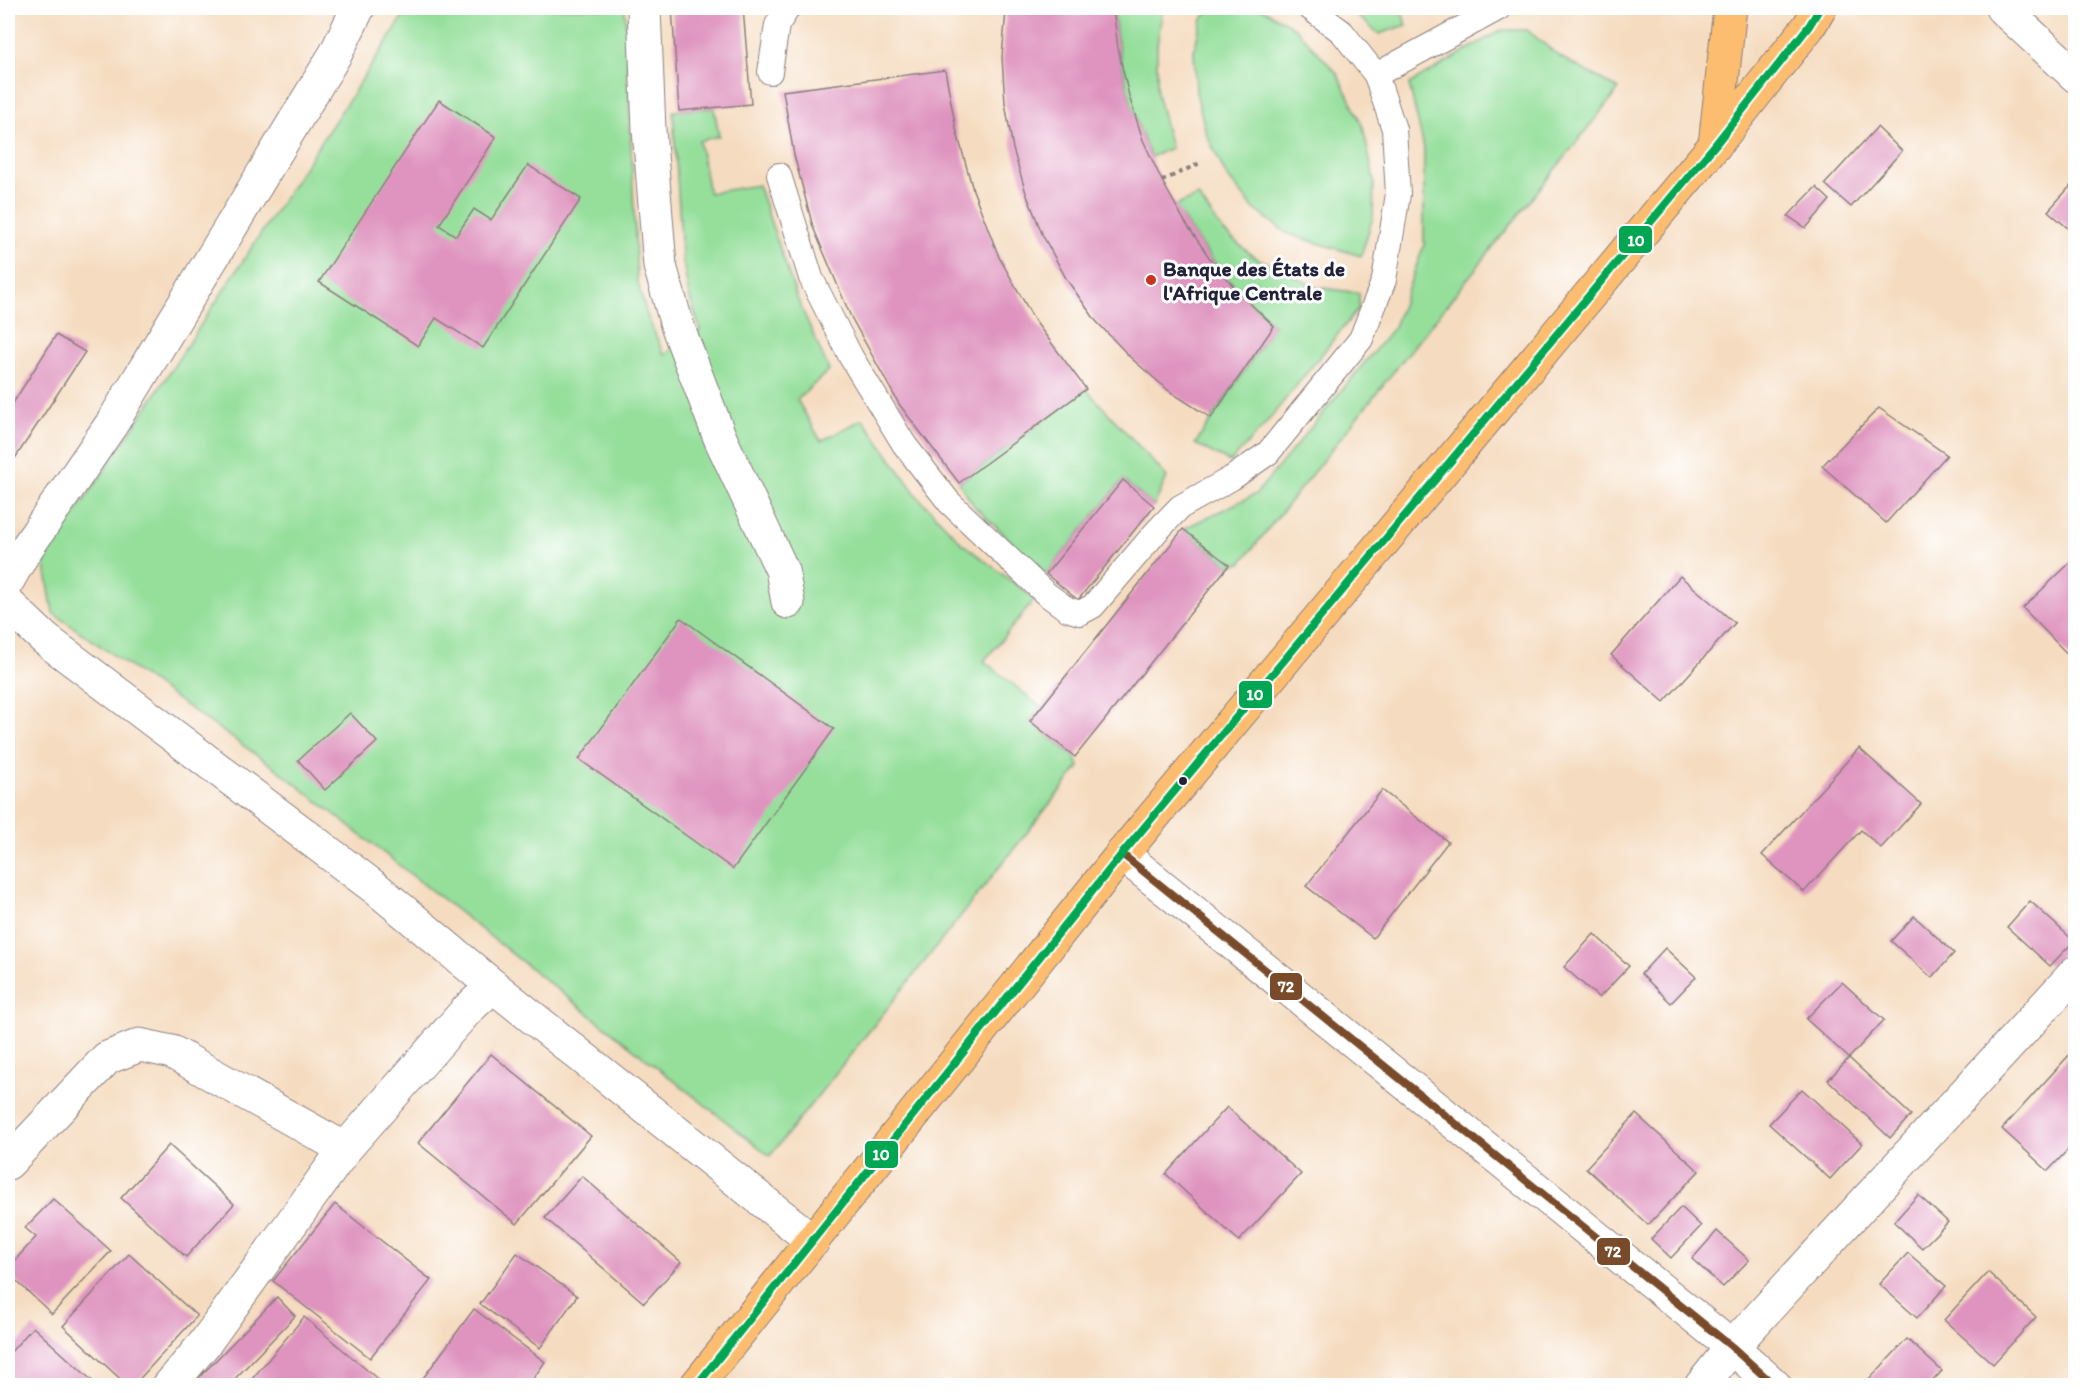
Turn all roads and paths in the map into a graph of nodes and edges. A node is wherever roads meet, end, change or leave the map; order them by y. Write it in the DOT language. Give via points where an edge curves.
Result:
graph roads {
  1 [pos="358,8"];
  2 [pos="644,8"];
  3 [pos="788,8"];
  4 [pos="1310,8"];
  5 [pos="1499,8"];
  6 [pos="1730,8"];
  7 [pos="1820,8"];
  8 [pos="2002,8"];
  9 [pos="770,72"];
  10 [pos="1376,75"];
  11 [pos="2076,76"];
  12 [pos="1715,145"];
  13 [pos="1202,162"];
  14 [pos="779,175"];
  15 [pos="1162,181"];
  16 [pos="8,580"];
  17 [pos="788,602"];
  18 [pos="8,604"];
  19 [pos="1122,854"];
  20 [pos="2076,972"];
  21 [pos="493,986"];
  22 [pos="345,1149"];
  23 [pos="8,1163"];
  24 [pos="813,1241"];
  25 [pos="1732,1347"];
  26 [pos="169,1386"];
  27 [pos="696,1386"];
  28 [pos="1701,1386"];
  29 [pos="1775,1386"];
  1 -- 16 [label="street" via="336,53 111,425"];
  2 -- 17 [label="street" via="660,266 677,325 720,438 782,570"];
  3 -- 9 [label="lane" via="777,24"];
  4 -- 10 [label="lane" via="1342,32"];
  5 -- 10 [label="lane"];
  6 -- 12 [label="highway"];
  7 -- 12 [label="highway"];
  8 -- 11 [label="street"];
  10 -- 14 [label="lane" via="1394,129 1398,194 1384,279 1361,339 1268,453 1180,507 1094,606 1080,613 1045,593 957,509 904,444 850,357 811,278"];
  12 -- 19 [label="highway"];
  13 -- 15 [label="path"];
  18 -- 21 [label="street" via="45,639 378,890"];
  19 -- 24 [label="highway"];
  19 -- 25 [label="street"];
  20 -- 25 [label="street"];
  21 -- 22 [label="street" via="467,1010"];
  21 -- 24 [label="street"];
  22 -- 23 [label="street" via="172,1052 140,1045 107,1058"];
  22 -- 26 [label="street" via="205,1343"];
  24 -- 27 [label="highway"];
  25 -- 28 [label="street"];
  25 -- 29 [label="street"];
}
